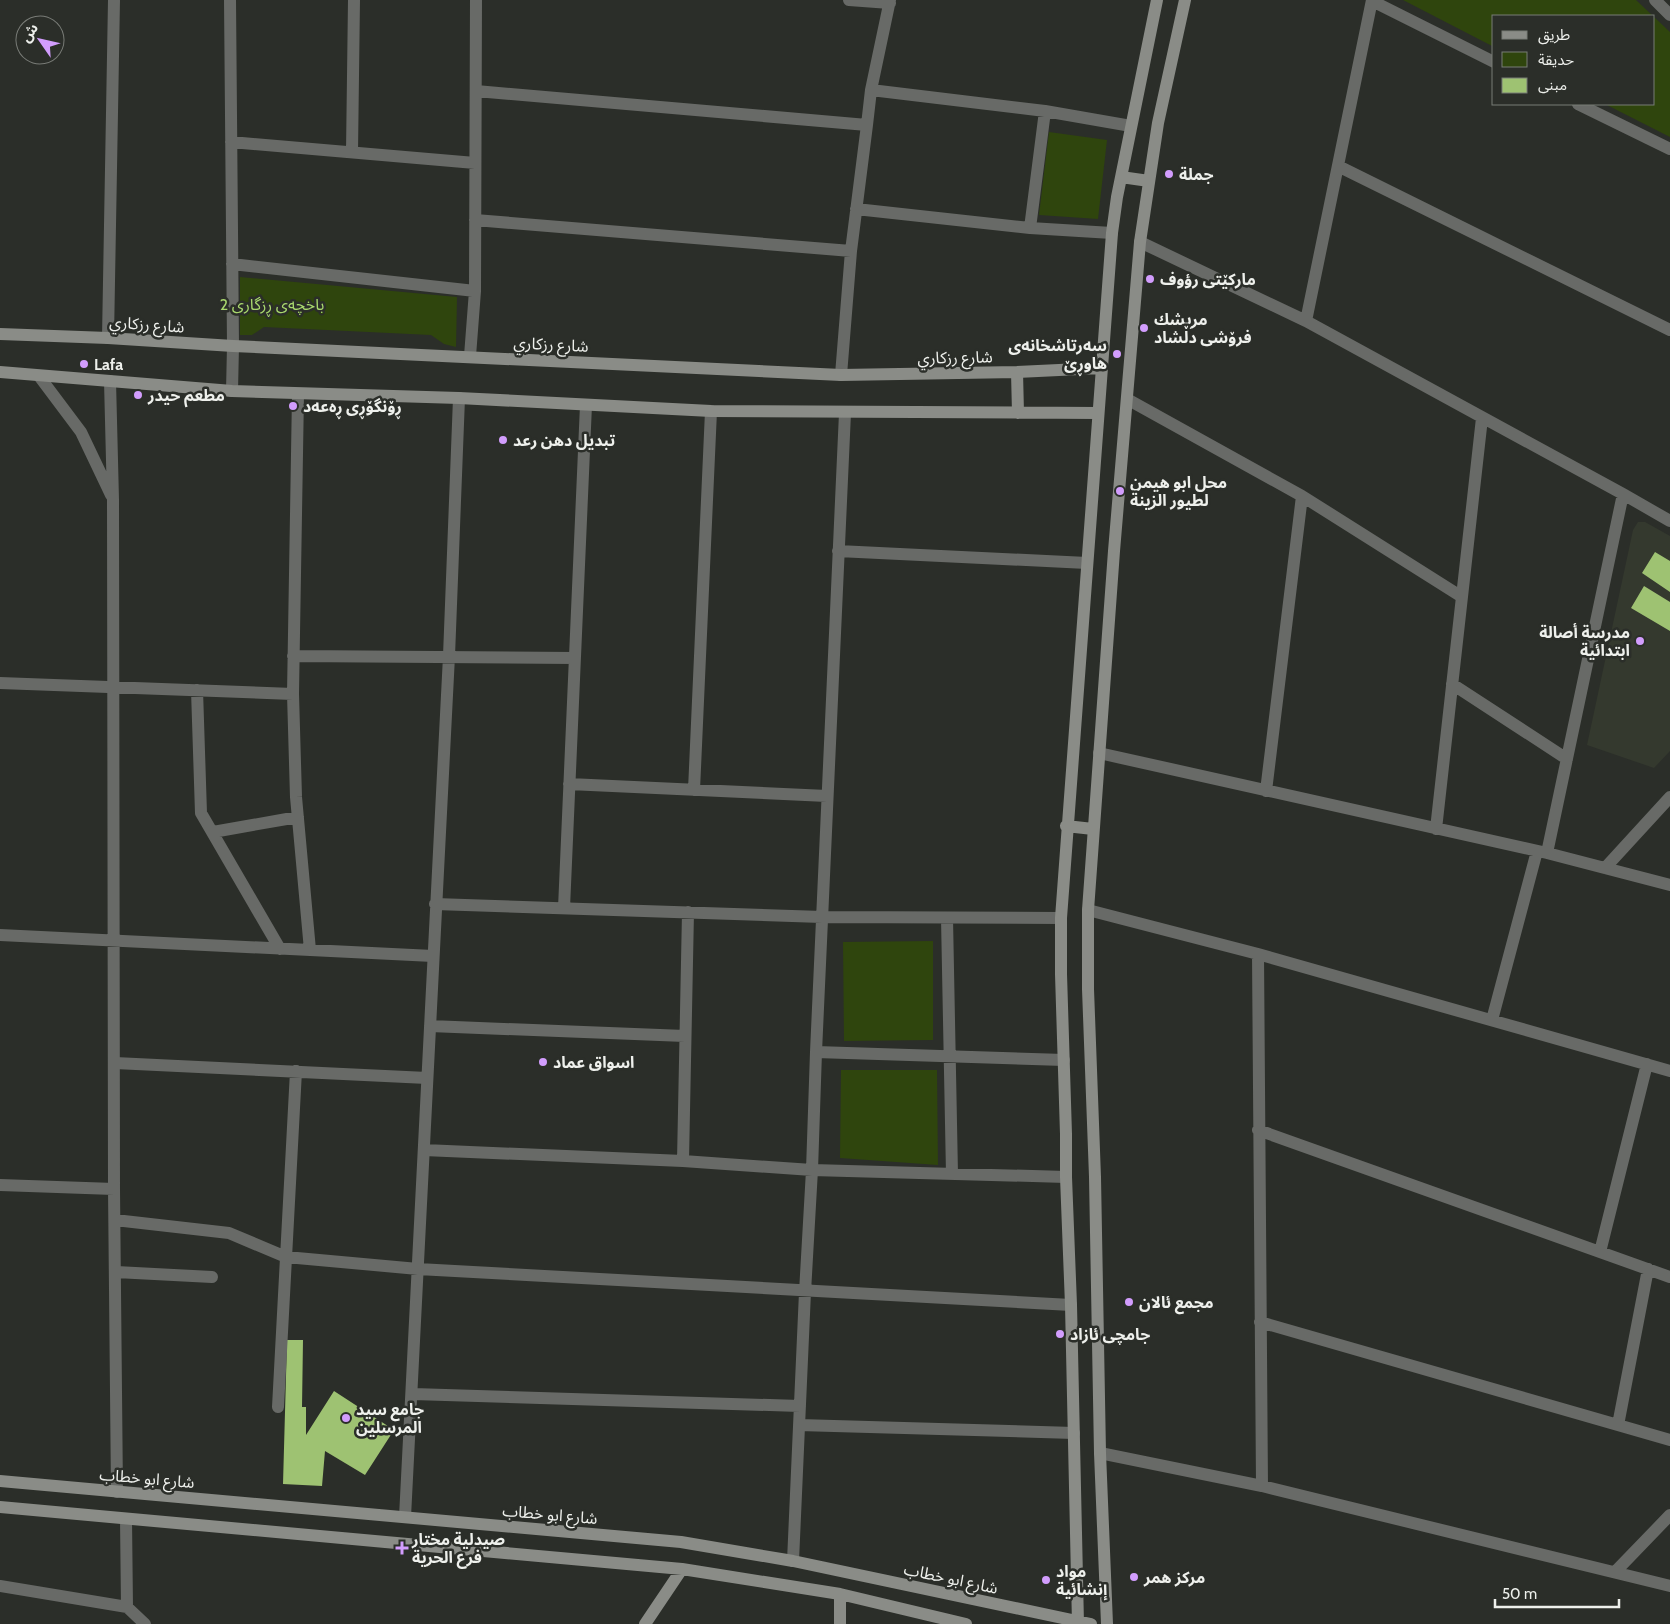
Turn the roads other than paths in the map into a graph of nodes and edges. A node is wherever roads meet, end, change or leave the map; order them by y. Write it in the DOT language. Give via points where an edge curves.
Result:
graph roads {
  1 [pos="114,0"];
  2 [pos="230,0"];
  3 [pos="354,0"];
  4 [pos="476,0"];
  5 [pos="849,0"];
  6 [pos="1157,0"];
  7 [pos="1185,0"];
  8 [pos="1655,0"];
  9 [pos="1372,1"];
  10 [pos="890,2"];
  11 [pos="1670,15"];
  12 [pos="1492,61"];
  13 [pos="871,90"];
  14 [pos="476,91"];
  15 [pos="1580,105"];
  16 [pos="1045,111"];
  17 [pos="866,125"];
  18 [pos="1131,126"];
  19 [pos="231,142"];
  20 [pos="1670,150"];
  21 [pos="352,152"];
  22 [pos="476,163"];
  23 [pos="1338,166"];
  24 [pos="1121,177"];
  25 [pos="1149,181"];
  26 [pos="856,209"];
  27 [pos="475,220"];
  28 [pos="1030,228"];
  29 [pos="1112,233"];
  30 [pos="1140,242"];
  31 [pos="852,250"];
  32 [pos="232,264"];
  33 [pos="475,290"];
  34 [pos="1306,322"];
  35 [pos="1670,330"];
  36 [pos="0,334"];
  37 [pos="108,338"];
  38 [pos="233,346"];
  39 [pos="470,356"];
  40 [pos="1101,368"];
  41 [pos="0,372"];
  42 [pos="1017,372"];
  43 [pos="841,375"];
  44 [pos="39,376"];
  45 [pos="110,381"];
  46 [pos="232,391"];
  47 [pos="298,394"];
  48 [pos="459,398"];
  49 [pos="1127,399"];
  50 [pos="586,405"];
  51 [pos="711,410"];
  52 [pos="844,413"];
  53 [pos="1018,413"];
  54 [pos="1098,413"];
  55 [pos="1482,418"];
  56 [pos="1623,494"];
  57 [pos="1302,496"];
  58 [pos="113,500"];
  59 [pos="1670,521"];
  60 [pos="838,551"];
  61 [pos="1087,563"];
  62 [pos="1462,597"];
  63 [pos="293,656"];
  64 [pos="448,656"];
  65 [pos="575,658"];
  66 [pos="0,683"];
  67 [pos="1452,684"];
  68 [pos="113,687"];
  69 [pos="197,690"];
  70 [pos="293,694"];
  71 [pos="1099,753"];
  72 [pos="1567,759"];
  73 [pos="569,784"];
  74 [pos="694,790"];
  75 [pos="1266,791"];
  76 [pos="827,796"];
  77 [pos="1670,797"];
  78 [pos="298,817"];
  79 [pos="1066,826"];
  80 [pos="1436,828"];
  81 [pos="1093,829"];
  82 [pos="213,832"];
  83 [pos="1542,852"];
  84 [pos="1605,868"];
  85 [pos="1670,885"];
  86 [pos="435,904"];
  87 [pos="564,908"];
  88 [pos="1088,910"];
  89 [pos="688,912"];
  90 [pos="822,916"];
  91 [pos="947,918"];
  92 [pos="1061,918"];
  93 [pos="0,935"];
  94 [pos="115,941"];
  95 [pos="280,949"];
  96 [pos="310,950"];
  97 [pos="1258,954"];
  98 [pos="433,956"];
  99 [pos="1492,1020"];
  100 [pos="430,1026"];
  101 [pos="685,1036"];
  102 [pos="816,1052"];
  103 [pos="949,1056"];
  104 [pos="1064,1060"];
  105 [pos="115,1063"];
  106 [pos="1647,1064"];
  107 [pos="296,1071"];
  108 [pos="1670,1071"];
  109 [pos="427,1078"];
  110 [pos="1258,1130"];
  111 [pos="424,1150"];
  112 [pos="683,1160"];
  113 [pos="812,1170"];
  114 [pos="952,1174"];
  115 [pos="1066,1176"];
  116 [pos="0,1184"];
  117 [pos="114,1189"];
  118 [pos="115,1220"];
  119 [pos="1600,1252"];
  120 [pos="286,1257"];
  121 [pos="418,1269"];
  122 [pos="1648,1269"];
  123 [pos="116,1272"];
  124 [pos="212,1277"];
  125 [pos="1670,1277"];
  126 [pos="805,1292"];
  127 [pos="1071,1305"];
  128 [pos="1260,1322"];
  129 [pos="412,1394"];
  130 [pos="278,1406"];
  131 [pos="800,1406"];
  132 [pos="799,1425"];
  133 [pos="1618,1425"];
  134 [pos="1074,1433"];
  135 [pos="1670,1440"];
  136 [pos="1100,1453"];
  137 [pos="0,1482"];
  138 [pos="1262,1486"];
  139 [pos="118,1492"];
  140 [pos="0,1507"];
  141 [pos="1670,1515"];
  142 [pos="405,1517"];
  143 [pos="126,1519"];
  144 [pos="793,1561"];
  145 [pos="682,1569"];
  146 [pos="1614,1572"];
  147 [pos="0,1586"];
  148 [pos="1670,1586"];
  149 [pos="840,1594"];
  150 [pos="127,1607"];
  151 [pos="1082,1623"];
  152 [pos="145,1624"];
  153 [pos="646,1624"];
  154 [pos="840,1624"];
  155 [pos="966,1624"];
  156 [pos="1107,1624"];
  1 -- 37 [label="street"];
  2 -- 19 [label="street"];
  3 -- 21 [label="street"];
  4 -- 14 [label="street"];
  5 -- 10 [label="street"];
  6 -- 18 [label="street"];
  7 -- 25 [label="street"];
  8 -- 11 [label="street"];
  9 -- 12 [label="street"];
  9 -- 23 [label="street"];
  10 -- 13 [label="street"];
  13 -- 16 [label="street"];
  13 -- 17 [label="street"];
  14 -- 17 [label="street"];
  14 -- 22 [label="street"];
  15 -- 20 [label="street"];
  16 -- 18 [label="street"];
  16 -- 28 [label="street"];
  17 -- 26 [label="street"];
  18 -- 24 [label="street"];
  19 -- 21 [label="street"];
  19 -- 32 [label="street"];
  21 -- 22 [label="street"];
  22 -- 27 [label="street"];
  23 -- 34 [label="street"];
  23 -- 35 [label="street"];
  24 -- 25 [label="street"];
  24 -- 29 [label="street"];
  25 -- 30 [label="street"];
  26 -- 28 [label="street"];
  26 -- 31 [label="street"];
  27 -- 31 [label="street"];
  27 -- 33 [label="street"];
  28 -- 29 [label="street"];
  29 -- 40 [label="street"];
  30 -- 34 [label="street"];
  30 -- 49 [label="street"];
  31 -- 43 [label="street"];
  32 -- 33 [label="street"];
  32 -- 38 [label="street"];
  33 -- 39 [label="street"];
  34 -- 55 [label="street"];
  36 -- 37 [label="street, شارع رزكاري"];
  37 -- 38 [label="street, شارع رزكاري"];
  38 -- 39 [label="street, شارع رزكاري"];
  38 -- 46 [label="street"];
  39 -- 43 [label="street, شارع رزكاري"];
  40 -- 42 [label="street, شارع رزكاري"];
  40 -- 54 [label="street"];
  41 -- 44 [label="street"];
  42 -- 43 [label="street, شارع رزكاري"];
  42 -- 53 [label="street"];
  44 -- 45 [label="street"];
  44 -- 58 [label="street" via="81,432"];
  45 -- 46 [label="street"];
  45 -- 58 [label="street"];
  46 -- 47 [label="street"];
  47 -- 48 [label="street"];
  47 -- 63 [label="street"];
  48 -- 50 [label="street"];
  48 -- 64 [label="street"];
  49 -- 57 [label="street"];
  49 -- 71 [label="street"];
  50 -- 51 [label="street"];
  50 -- 65 [label="street"];
  51 -- 52 [label="street"];
  51 -- 74 [label="street"];
  52 -- 53 [label="street"];
  52 -- 60 [label="street"];
  53 -- 54 [label="street"];
  54 -- 61 [label="street"];
  55 -- 56 [label="street"];
  55 -- 62 [label="street"];
  56 -- 59 [label="street"];
  56 -- 72 [label="street"];
  57 -- 62 [label="street"];
  57 -- 75 [label="street"];
  58 -- 68 [label="street"];
  60 -- 61 [label="street"];
  60 -- 76 [label="street"];
  61 -- 79 [label="street"];
  62 -- 67 [label="street"];
  63 -- 64 [label="street"];
  63 -- 70 [label="street"];
  64 -- 65 [label="street"];
  64 -- 86 [label="street"];
  65 -- 73 [label="street"];
  66 -- 68 [label="street"];
  67 -- 72 [label="street"];
  67 -- 80 [label="street"];
  68 -- 69 [label="street"];
  68 -- 94 [label="street"];
  69 -- 70 [label="street"];
  69 -- 82 [label="street" via="202,813"];
  70 -- 78 [label="street"];
  71 -- 75 [label="street"];
  71 -- 81 [label="street"];
  72 -- 83 [label="street"];
  73 -- 74 [label="street"];
  73 -- 87 [label="street"];
  74 -- 76 [label="street"];
  75 -- 80 [label="street"];
  76 -- 90 [label="street"];
  77 -- 84 [label="street"];
  78 -- 82 [label="street"];
  78 -- 96 [label="street"];
  79 -- 81 [label="street"];
  79 -- 92 [label="street"];
  80 -- 83 [label="street"];
  81 -- 88 [label="street"];
  82 -- 95 [label="street"];
  83 -- 84 [label="street"];
  83 -- 99 [label="street"];
  84 -- 85 [label="street"];
  86 -- 87 [label="street"];
  86 -- 98 [label="street"];
  87 -- 89 [label="street"];
  88 -- 97 [label="street"];
  88 -- 136 [label="street"];
  89 -- 90 [label="street"];
  89 -- 101 [label="street"];
  90 -- 91 [label="street"];
  90 -- 102 [label="street"];
  91 -- 92 [label="street"];
  91 -- 103 [label="street"];
  92 -- 104 [label="street"];
  93 -- 94 [label="street"];
  94 -- 95 [label="street"];
  94 -- 105 [label="street"];
  95 -- 96 [label="street"];
  96 -- 98 [label="street"];
  97 -- 99 [label="street"];
  97 -- 110 [label="street"];
  98 -- 100 [label="street"];
  99 -- 106 [label="street"];
  100 -- 101 [label="street"];
  100 -- 109 [label="street"];
  101 -- 112 [label="street"];
  102 -- 103 [label="street"];
  102 -- 113 [label="street"];
  103 -- 104 [label="street"];
  103 -- 114 [label="street"];
  104 -- 115 [label="street"];
  105 -- 107 [label="street"];
  105 -- 117 [label="street"];
  106 -- 108 [label="street"];
  106 -- 119 [label="street"];
  107 -- 109 [label="street"];
  107 -- 120 [label="street"];
  109 -- 111 [label="street"];
  110 -- 119 [label="street"];
  110 -- 128 [label="street"];
  111 -- 112 [label="street"];
  111 -- 121 [label="street"];
  112 -- 113 [label="street"];
  113 -- 114 [label="street"];
  113 -- 126 [label="street"];
  114 -- 115 [label="street"];
  115 -- 127 [label="street"];
  116 -- 117 [label="street"];
  117 -- 118 [label="street"];
  118 -- 120 [label="street" via="229,1233"];
  118 -- 123 [label="street"];
  119 -- 122 [label="street"];
  120 -- 121 [label="street"];
  120 -- 130 [label="street"];
  121 -- 126 [label="street"];
  121 -- 129 [label="street"];
  122 -- 125 [label="street"];
  122 -- 133 [label="street"];
  123 -- 124 [label="street"];
  123 -- 139 [label="street"];
  126 -- 127 [label="street"];
  126 -- 131 [label="street"];
  127 -- 134 [label="street"];
  128 -- 133 [label="street"];
  128 -- 138 [label="street"];
  129 -- 131 [label="street"];
  129 -- 142 [label="street"];
  131 -- 132 [label="street"];
  132 -- 134 [label="street"];
  132 -- 144 [label="street"];
  133 -- 135 [label="street"];
  134 -- 151 [label="street"];
  136 -- 138 [label="street"];
  136 -- 156 [label="street"];
  137 -- 139 [label="street, شارع ابو خطاب"];
  138 -- 146 [label="street"];
  139 -- 142 [label="street, شارع ابو خطاب"];
  140 -- 143 [label="street"];
  141 -- 146 [label="street"];
  142 -- 144 [label="street, شارع ابو خطاب" via="681,1542"];
  143 -- 145 [label="street"];
  143 -- 150 [label="street"];
  144 -- 151 [label="street, شارع ابو خطاب"];
  145 -- 149 [label="street"];
  145 -- 153 [label="street"];
  146 -- 148 [label="street"];
  147 -- 150 [label="street"];
  149 -- 154 [label="street"];
  149 -- 155 [label="street"];
  150 -- 152 [label="street"];
}
